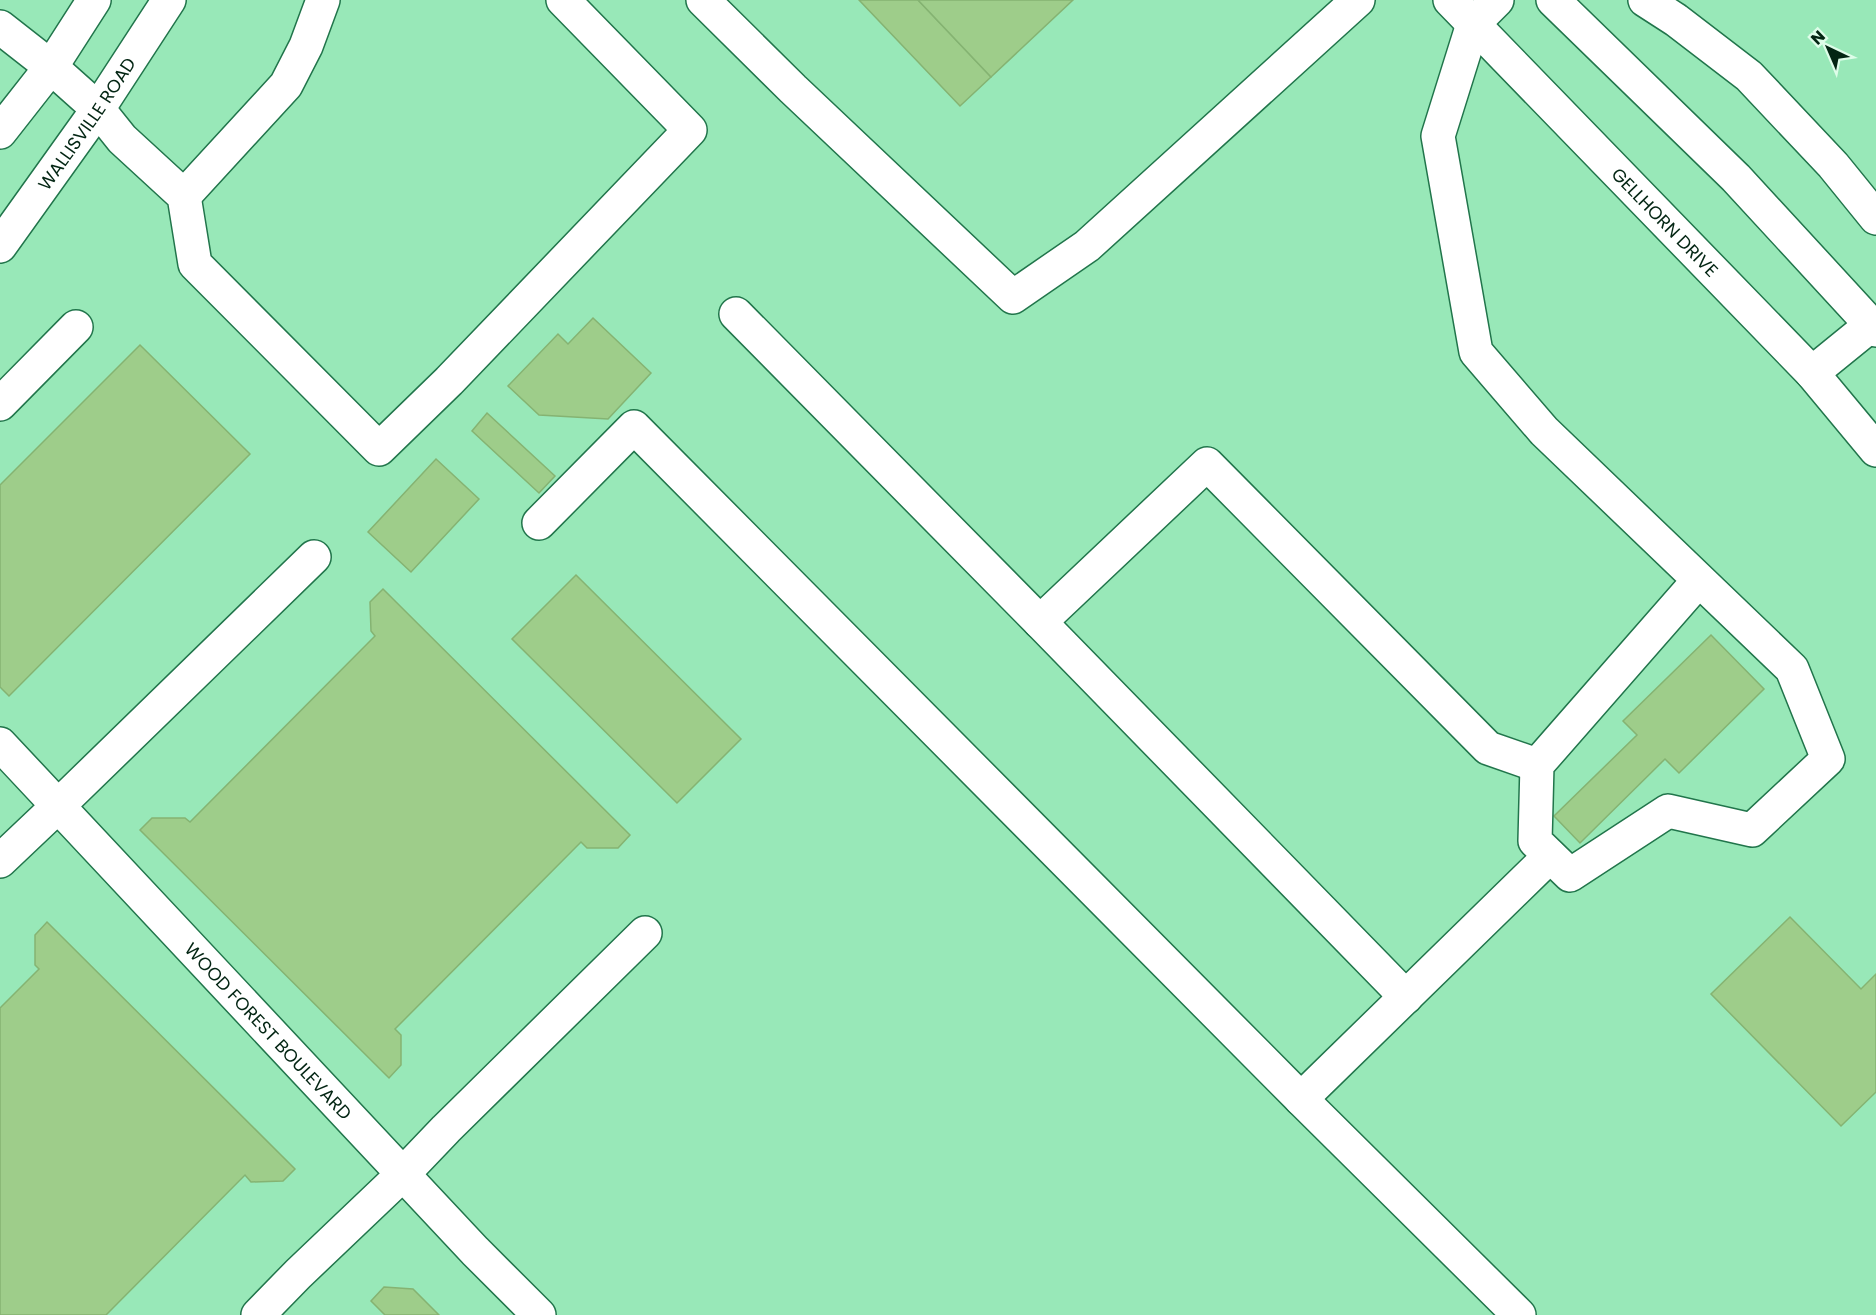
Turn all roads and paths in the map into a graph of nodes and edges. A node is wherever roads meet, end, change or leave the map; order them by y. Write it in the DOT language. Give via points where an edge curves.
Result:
graph roads {
  1 [pos="94,0"];
  2 [pos="169,0"];
  3 [pos="323,0"];
  4 [pos="563,0"];
  5 [pos="703,0"];
  6 [pos="1358,0"];
  7 [pos="1450,0"];
  8 [pos="1497,0"];
  9 [pos="1553,0"];
  10 [pos="1645,0"];
  11 [pos="1473,24"];
  12 [pos="0,27"];
  13 [pos="51,67"];
  14 [pos="98,109"];
  15 [pos="0,132"];
  16 [pos="184,196"];
  17 [pos="1876,218"];
  18 [pos="0,246"];
  19 [pos="736,314"];
  20 [pos="76,327"];
  21 [pos="1874,328"];
  22 [pos="1812,373"];
  23 [pos="0,404"];
  24 [pos="1876,450"];
  25 [pos="539,523"];
  26 [pos="314,557"];
  27 [pos="1699,580"];
  28 [pos="1040,622"];
  29 [pos="0,744"];
  30 [pos="1538,765"];
  31 [pos="58,806"];
  32 [pos="1550,856"];
  33 [pos="0,861"];
  34 [pos="645,933"];
  35 [pos="1406,997"];
  36 [pos="1301,1099"];
  37 [pos="403,1174"];
  38 [pos="258,1315"];
  39 [pos="539,1315"];
  40 [pos="1519,1315"];
  1 -- 13 [label="main road"];
  2 -- 14 [label="main road, WALLISVILLE ROAD"];
  3 -- 16 [label="main road" via="286,85"];
  4 -- 16 [label="main road" via="690,130 379,449 195,264"];
  5 -- 6 [label="main road" via="1013,297 1087,246"];
  7 -- 11 [label="main road, GELLHORN DRIVE"];
  8 -- 11 [label="main road"];
  9 -- 21 [label="main road" via="1736,178"];
  10 -- 17 [label="main road" via="1749,76 1833,165"];
  11 -- 22 [label="main road, GELLHORN DRIVE"];
  11 -- 27 [label="main road" via="1438,136 1476,352 1544,431"];
  12 -- 13 [label="main road"];
  13 -- 14 [label="main road"];
  13 -- 15 [label="main road"];
  14 -- 16 [label="main road" via="122,139"];
  14 -- 18 [label="main road, WALLISVILLE ROAD"];
  19 -- 28 [label="main road"];
  20 -- 23 [label="main road"];
  21 -- 22 [label="main road"];
  22 -- 24 [label="main road, GELLHORN DRIVE"];
  25 -- 36 [label="main road" via="634,427"];
  26 -- 31 [label="main road"];
  27 -- 30 [label="main road"];
  27 -- 32 [label="main road" via="1792,669 1828,759 1752,830 1668,811 1570,875"];
  28 -- 30 [label="main road" via="1207,464 1488,748"];
  28 -- 35 [label="main road"];
  29 -- 31 [label="main road, WOOD FOREST BOULEVARD"];
  30 -- 32 [label="main road" via="1535,841"];
  31 -- 33 [label="main road"];
  31 -- 37 [label="main road, WOOD FOREST BOULEVARD"];
  32 -- 35 [label="main road"];
  34 -- 37 [label="main road"];
  35 -- 36 [label="main road"];
  36 -- 40 [label="main road"];
  37 -- 38 [label="main road"];
  37 -- 39 [label="main road, WOOD FOREST BOULEVARD"];
}
